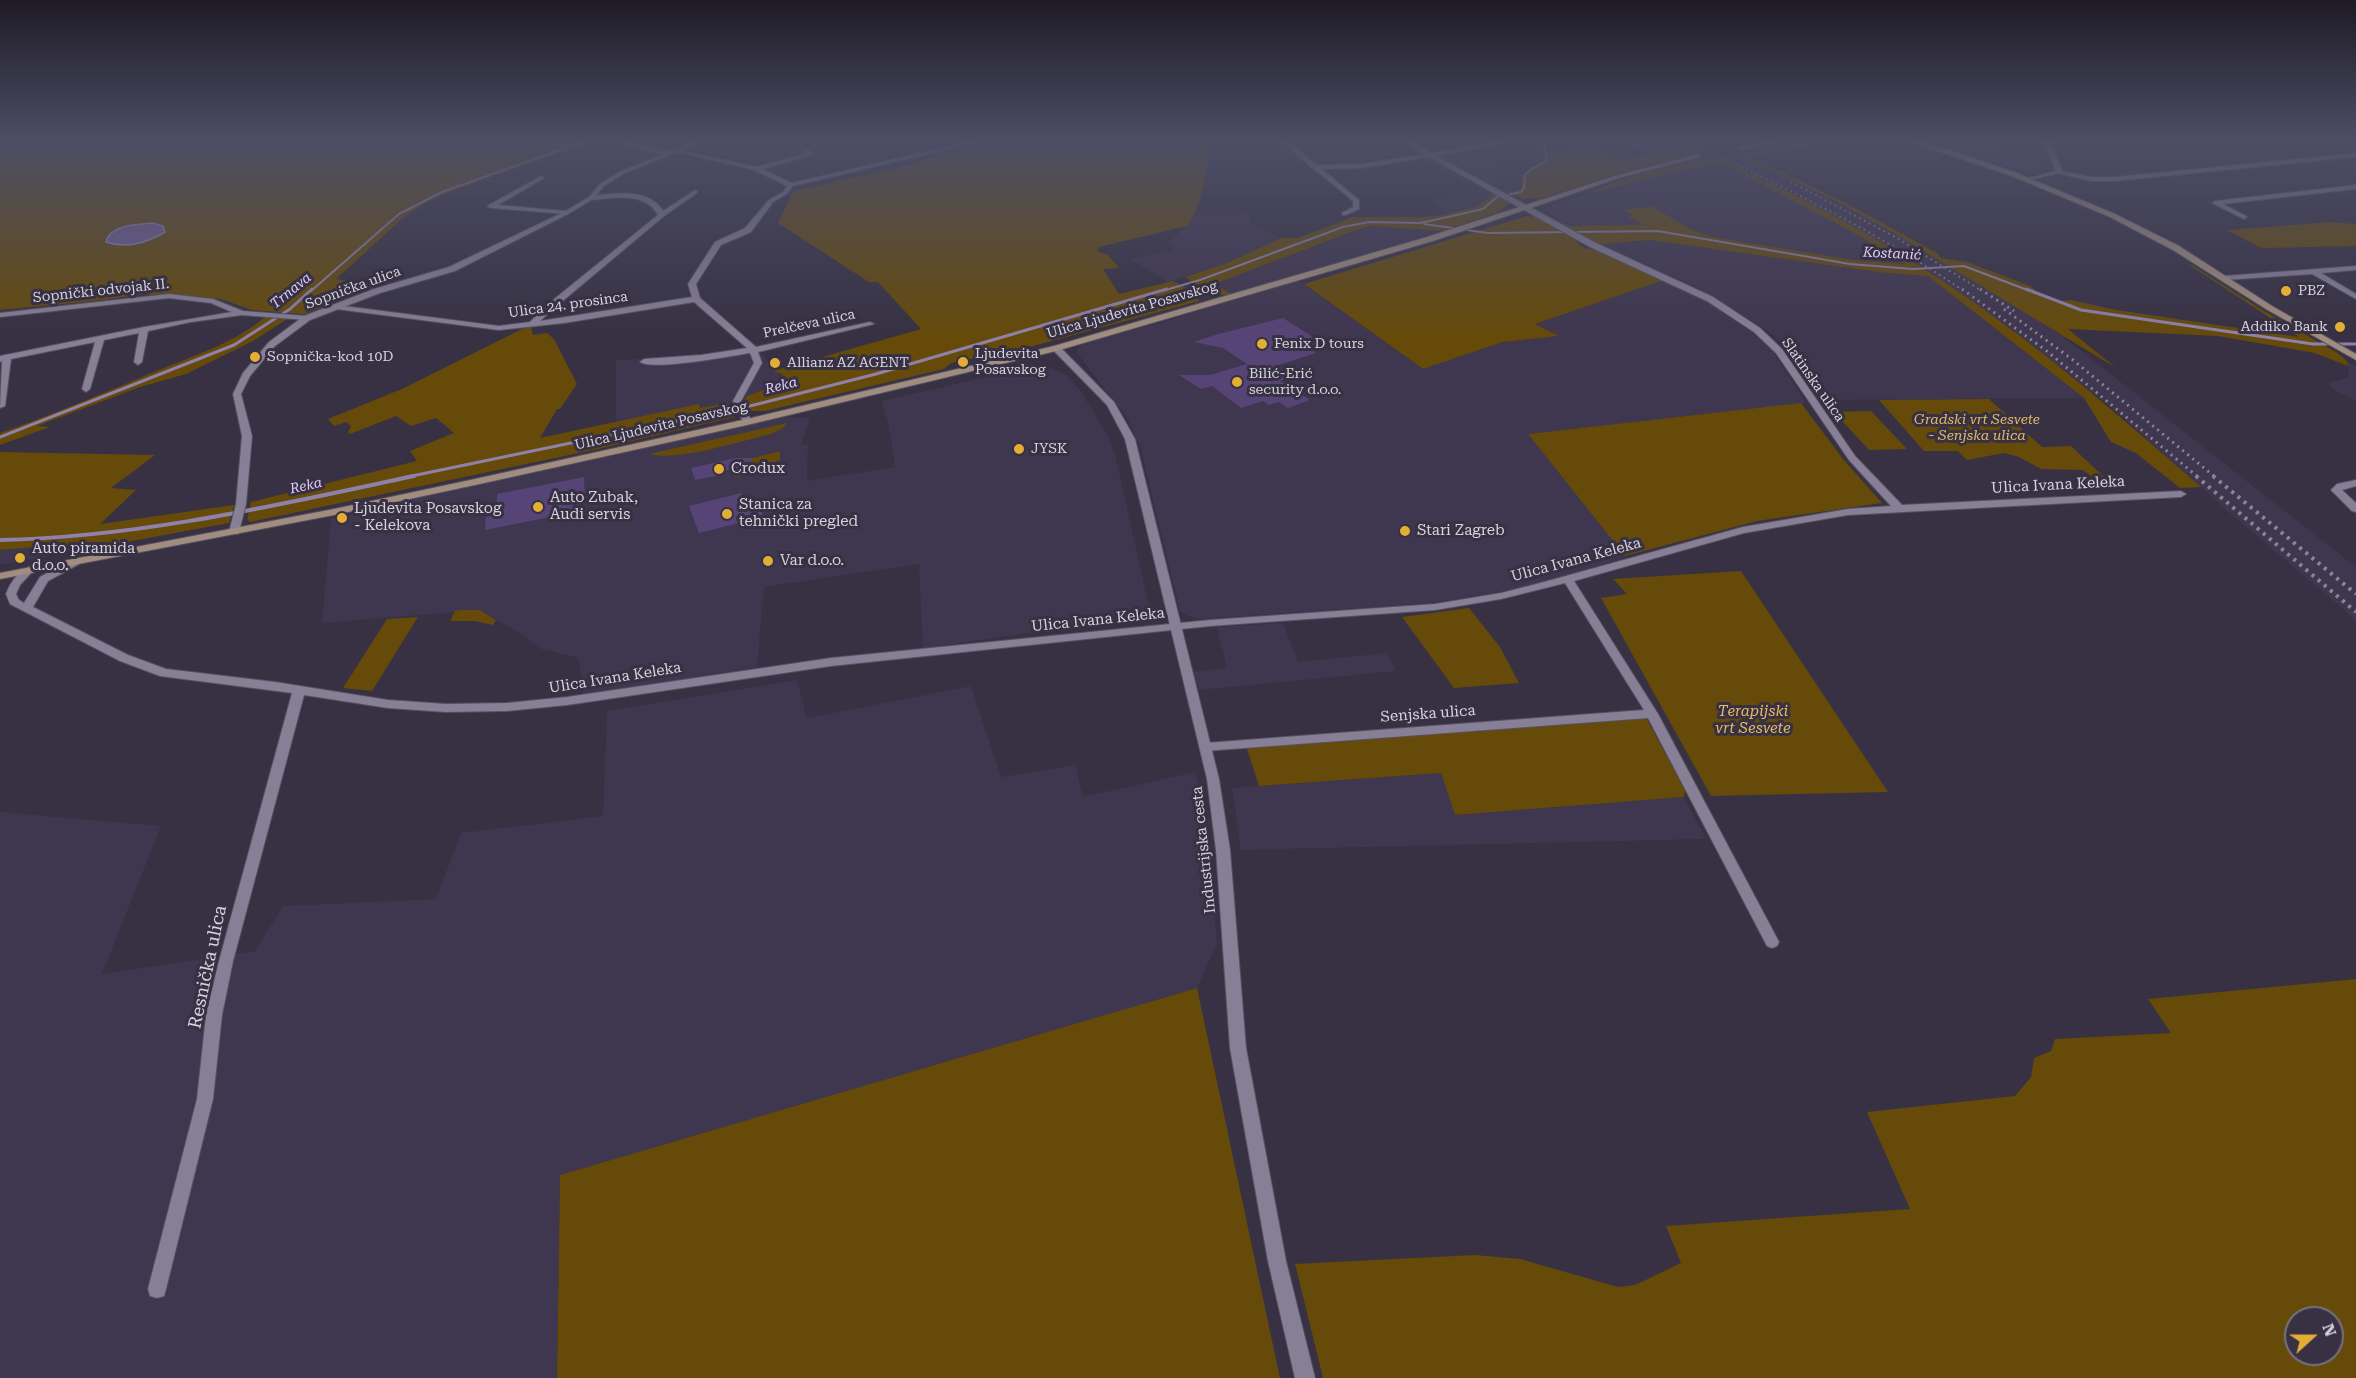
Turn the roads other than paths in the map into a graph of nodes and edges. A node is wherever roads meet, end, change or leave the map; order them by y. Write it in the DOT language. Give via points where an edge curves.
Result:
graph roads {
  1 [pos="491,206"];
  2 [pos="577,206"];
  3 [pos="657,206"];
  4 [pos="674,206"];
  5 [pos="767,206"];
  6 [pos="1357,206"];
  7 [pos="1524,206"];
  8 [pos="1532,206"];
  9 [pos="2090,206"];
  10 [pos="2222,206"];
  11 [pos="1527,208"];
  12 [pos="566,213"];
  13 [pos="1344,214"];
  14 [pos="662,215"];
  15 [pos="2244,217"];
  16 [pos="2356,268"];
  17 [pos="2310,270"];
  18 [pos="2224,278"];
  19 [pos="2356,297"];
  20 [pos="696,299"];
  21 [pos="336,307"];
  22 [pos="550,307"];
  23 [pos="242,313"];
  24 [pos="0,315"];
  25 [pos="306,318"];
  26 [pos="564,321"];
  27 [pos="870,324"];
  28 [pos="532,325"];
  29 [pos="144,329"];
  30 [pos="100,339"];
  31 [pos="1056,348"];
  32 [pos="753,349"];
  33 [pos="2356,357"];
  34 [pos="4,359"];
  35 [pos="138,362"];
  36 [pos="644,362"];
  37 [pos="86,389"];
  38 [pos="1,406"];
  39 [pos="745,418"];
  40 [pos="2356,483"];
  41 [pos="2181,494"];
  42 [pos="1899,507"];
  43 [pos="2356,509"];
  44 [pos="236,526"];
  45 [pos="75,562"];
  46 [pos="29,570"];
  47 [pos="0,576"];
  48 [pos="1568,579"];
  49 [pos="0,598"];
  50 [pos="14,602"];
  51 [pos="26,609"];
  52 [pos="1176,627"];
  53 [pos="299,690"];
  54 [pos="1652,714"];
  55 [pos="1205,747"];
  56 [pos="1772,942"];
  57 [pos="157,1289"];
  58 [pos="1305,1378"];
  1 -- 12 [label="street"];
  2 -- 12 [label="street, Sopnička ulica"];
  3 -- 14 [label="street"];
  4 -- 14 [label="street"];
  5 -- 20 [label="street" via="748,230 718,244 692,284"];
  6 -- 13 [label="street"];
  7 -- 11 [label="street, Slatinska ulica"];
  8 -- 11 [label="main road, Ulica Ljudevita Posavskog"];
  9 -- 18 [label="main road" via="2162,240"];
  10 -- 15 [label="street"];
  11 -- 31 [label="main road, Ulica Ljudevita Posavskog"];
  11 -- 42 [label="street, Slatinska ulica" via="1612,255 1710,298 1765,337 1779,351 1852,458"];
  12 -- 21 [label="street, Sopnička ulica" via="452,269"];
  14 -- 22 [label="street"];
  16 -- 17 [label="street"];
  17 -- 18 [label="street"];
  17 -- 19 [label="street"];
  18 -- 33 [label="main road"];
  20 -- 26 [label="street, Ulica 24. prosinca"];
  20 -- 32 [label="street, Prelčeva ulica"];
  21 -- 25 [label="street, Sopnička ulica"];
  21 -- 28 [label="street, Ulica 24. prosinca" via="499,328"];
  22 -- 26 [label="street"];
  22 -- 28 [label="street"];
  23 -- 24 [label="street, Sopnički odvojak II." via="213,301 169,296"];
  23 -- 25 [label="street, Sopnički odvojak II."];
  23 -- 29 [label="street"];
  25 -- 44 [label="street, Sopnička ulica" via="266,351 246,375 237,394 247,436"];
  26 -- 28 [label="street, Ulica 24. prosinca"];
  27 -- 32 [label="street, Prelčeva ulica"];
  29 -- 30 [label="street"];
  29 -- 35 [label="street"];
  30 -- 34 [label="street"];
  30 -- 37 [label="street"];
  31 -- 39 [label="main road, Ulica Ljudevita Posavskog"];
  31 -- 52 [label="street, Industrijska cesta" via="1111,404 1130,439"];
  32 -- 36 [label="street, Prelčeva ulica" via="679,362"];
  32 -- 39 [label="street, Prelčeva ulica" via="758,363 737,401"];
  34 -- 38 [label="street"];
  39 -- 44 [label="main road, Ulica Ljudevita Posavskog" via="455,487"];
  40 -- 43 [label="street" via="2336,490"];
  41 -- 42 [label="street, Ulica Ivana Keleka"];
  42 -- 48 [label="street, Ulica Ivana Keleka" via="1743,530"];
  44 -- 45 [label="main road, Ulica Ljudevita Posavskog"];
  45 -- 46 [label="main road, Ulica Ljudevita Posavskog"];
  45 -- 51 [label="street" via="44,579"];
  46 -- 47 [label="main road, Ulica Ljudevita Posavskog"];
  46 -- 50 [label="street" via="15,584 11,594"];
  48 -- 52 [label="street, Ulica Ivana Keleka" via="1435,607"];
  48 -- 54 [label="street"];
  49 -- 50 [label="street, Ulica Ivana Keleka"];
  50 -- 51 [label="street, Ulica Ivana Keleka"];
  51 -- 53 [label="street, Ulica Ivana Keleka" via="154,670"];
  52 -- 53 [label="street, Ulica Ivana Keleka" via="792,666 507,707 416,707"];
  52 -- 55 [label="street, Industrijska cesta"];
  53 -- 57 [label="street, Resnička ulica" via="226,961 214,1015 205,1099"];
  54 -- 55 [label="street, Senjska ulica"];
  54 -- 56 [label="street"];
  55 -- 58 [label="street, Industrijska cesta" via="1221,838 1238,1048 1277,1261"];
}
